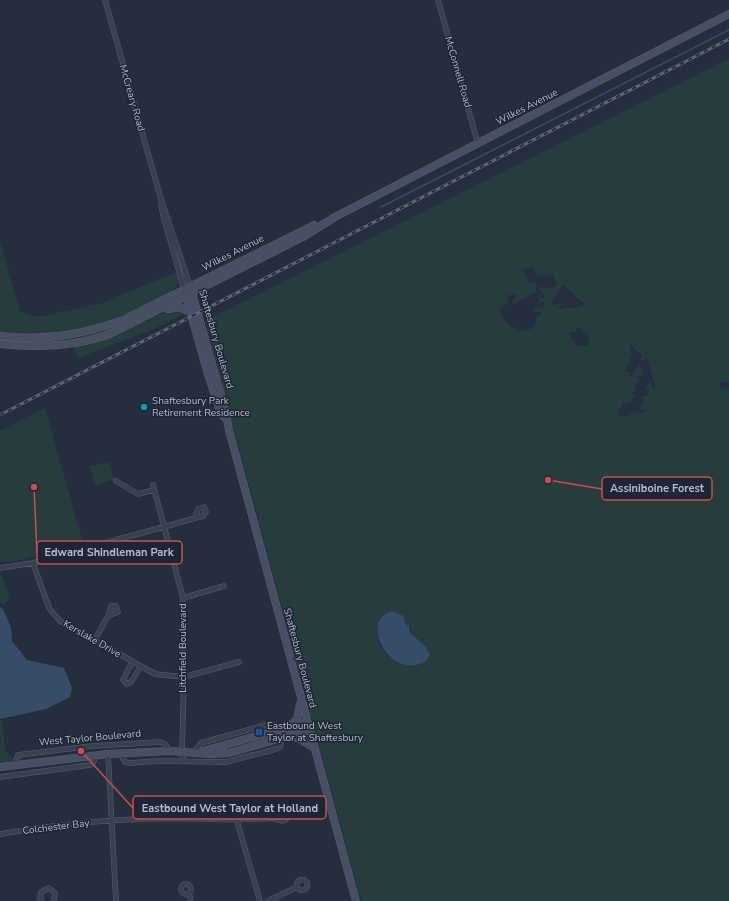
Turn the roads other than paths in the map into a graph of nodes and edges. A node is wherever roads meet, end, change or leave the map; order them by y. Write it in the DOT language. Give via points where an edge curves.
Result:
graph roads {
  1 [pos="105,0"];
  2 [pos="438,0"];
  3 [pos="729,14"];
  4 [pos="478,144"];
  5 [pos="188,291"];
  6 [pos="189,312"];
  7 [pos="145,317"];
  8 [pos="0,336"];
  9 [pos="0,344"];
  10 [pos="226,420"];
  11 [pos="116,481"];
  12 [pos="195,518"];
  13 [pos="164,527"];
  14 [pos="33,563"];
  15 [pos="0,568"];
  16 [pos="224,586"];
  17 [pos="183,598"];
  18 [pos="108,616"];
  19 [pos="94,641"];
  20 [pos="132,662"];
  21 [pos="239,662"];
  22 [pos="141,666"];
  23 [pos="184,677"];
  24 [pos="300,698"];
  25 [pos="307,722"];
  26 [pos="283,729"];
  27 [pos="309,730"];
  28 [pos="285,738"];
  29 [pos="313,747"];
  30 [pos="170,751"];
  31 [pos="182,752"];
  32 [pos="197,752"];
  33 [pos="108,754"];
  34 [pos="121,754"];
  35 [pos="96,756"];
  36 [pos="183,761"];
  37 [pos="14,764"];
  38 [pos="0,767"];
  39 [pos="0,777"];
  40 [pos="273,818"];
  41 [pos="112,820"];
  42 [pos="237,821"];
  43 [pos="0,834"];
  44 [pos="297,887"];
  45 [pos="188,893"];
  46 [pos="42,901"];
  47 [pos="54,901"];
  48 [pos="116,901"];
  49 [pos="191,901"];
  50 [pos="260,901"];
  51 [pos="268,901"];
  52 [pos="356,901"];
  1 -- 5 [label="street, McCreary Road"];
  2 -- 4 [label="street, McConnell Road"];
  3 -- 4 [label="street, Wilkes Avenue"];
  4 -- 5 [label="street, Wilkes Avenue" via="335,217 300,231"];
  5 -- 6 [label="street, Shaftesbury Boulevard"];
  5 -- 7 [label="street"];
  5 -- 8 [label="street" via="123,320 69,336"];
  5 -- 10 [label="street, Shaftesbury Boulevard"];
  6 -- 7 [label="street" via="176,307"];
  6 -- 10 [label="street, Shaftesbury Boulevard" via="206,371 221,414"];
  7 -- 9 [label="street" via="106,335 70,344"];
  10 -- 24 [label="street, Shaftesbury Boulevard"];
  11 -- 13 [label="street, Litchfield Boulevard" via="138,494 153,487"];
  12 -- 13 [label="street"];
  13 -- 14 [label="street"];
  13 -- 17 [label="street, Litchfield Boulevard"];
  14 -- 15 [label="street"];
  14 -- 19 [label="street, Kerslake Drive" via="49,608 60,622"];
  16 -- 17 [label="street"];
  17 -- 23 [label="street, Litchfield Boulevard"];
  18 -- 19 [label="street"];
  19 -- 20 [label="street, Kerslake Drive"];
  20 -- 22 [label="street, Kerslake Drive"];
  20 -- 22 [label="street" via="123,680 127,684"];
  21 -- 23 [label="street"];
  22 -- 23 [label="street, Kerslake Drive" via="155,674"];
  23 -- 31 [label="street, Litchfield Boulevard"];
  24 -- 25 [label="street, Shaftesbury Boulevard"];
  24 -- 26 [label="street" via="297,719"];
  25 -- 26 [label="street, West Taylor Boulevard"];
  25 -- 27 [label="street, Shaftesbury Boulevard"];
  26 -- 32 [label="street, West Taylor Boulevard"];
  27 -- 28 [label="street, West Taylor Boulevard"];
  27 -- 29 [label="street, Shaftesbury Boulevard"];
  28 -- 29 [label="street" via="298,738"];
  28 -- 32 [label="street, West Taylor Boulevard" via="229,752"];
  28 -- 36 [label="street, West Taylor Boulevard" via="276,749 231,762"];
  29 -- 52 [label="street, Shaftesbury Boulevard"];
  30 -- 31 [label="street, West Taylor Boulevard"];
  30 -- 34 [label="street, West Taylor Boulevard"];
  30 -- 37 [label="street, West Taylor Boulevard" via="160,742 92,746 18,755"];
  31 -- 32 [label="street, West Taylor Boulevard"];
  31 -- 36 [label="street, Litchfield Boulevard"];
  33 -- 34 [label="street, West Taylor Boulevard"];
  33 -- 35 [label="street, West Taylor Boulevard"];
  33 -- 41 [label="street"];
  34 -- 36 [label="street, West Taylor Boulevard" via="126,762 130,763"];
  35 -- 37 [label="street, West Taylor Boulevard"];
  35 -- 39 [label="street, West Taylor Boulevard" via="90,765"];
  37 -- 38 [label="street, West Taylor Boulevard"];
  40 -- 42 [label="street, Colchester Bay"];
  41 -- 42 [label="street, Colchester Bay" via="147,818"];
  41 -- 43 [label="street, Colchester Bay"];
  41 -- 48 [label="street"];
  42 -- 50 [label="street"];
  44 -- 51 [label="street"];
  45 -- 49 [label="street"];
  46 -- 47 [label="street" via="41,892 49,888 54,890"];
}
